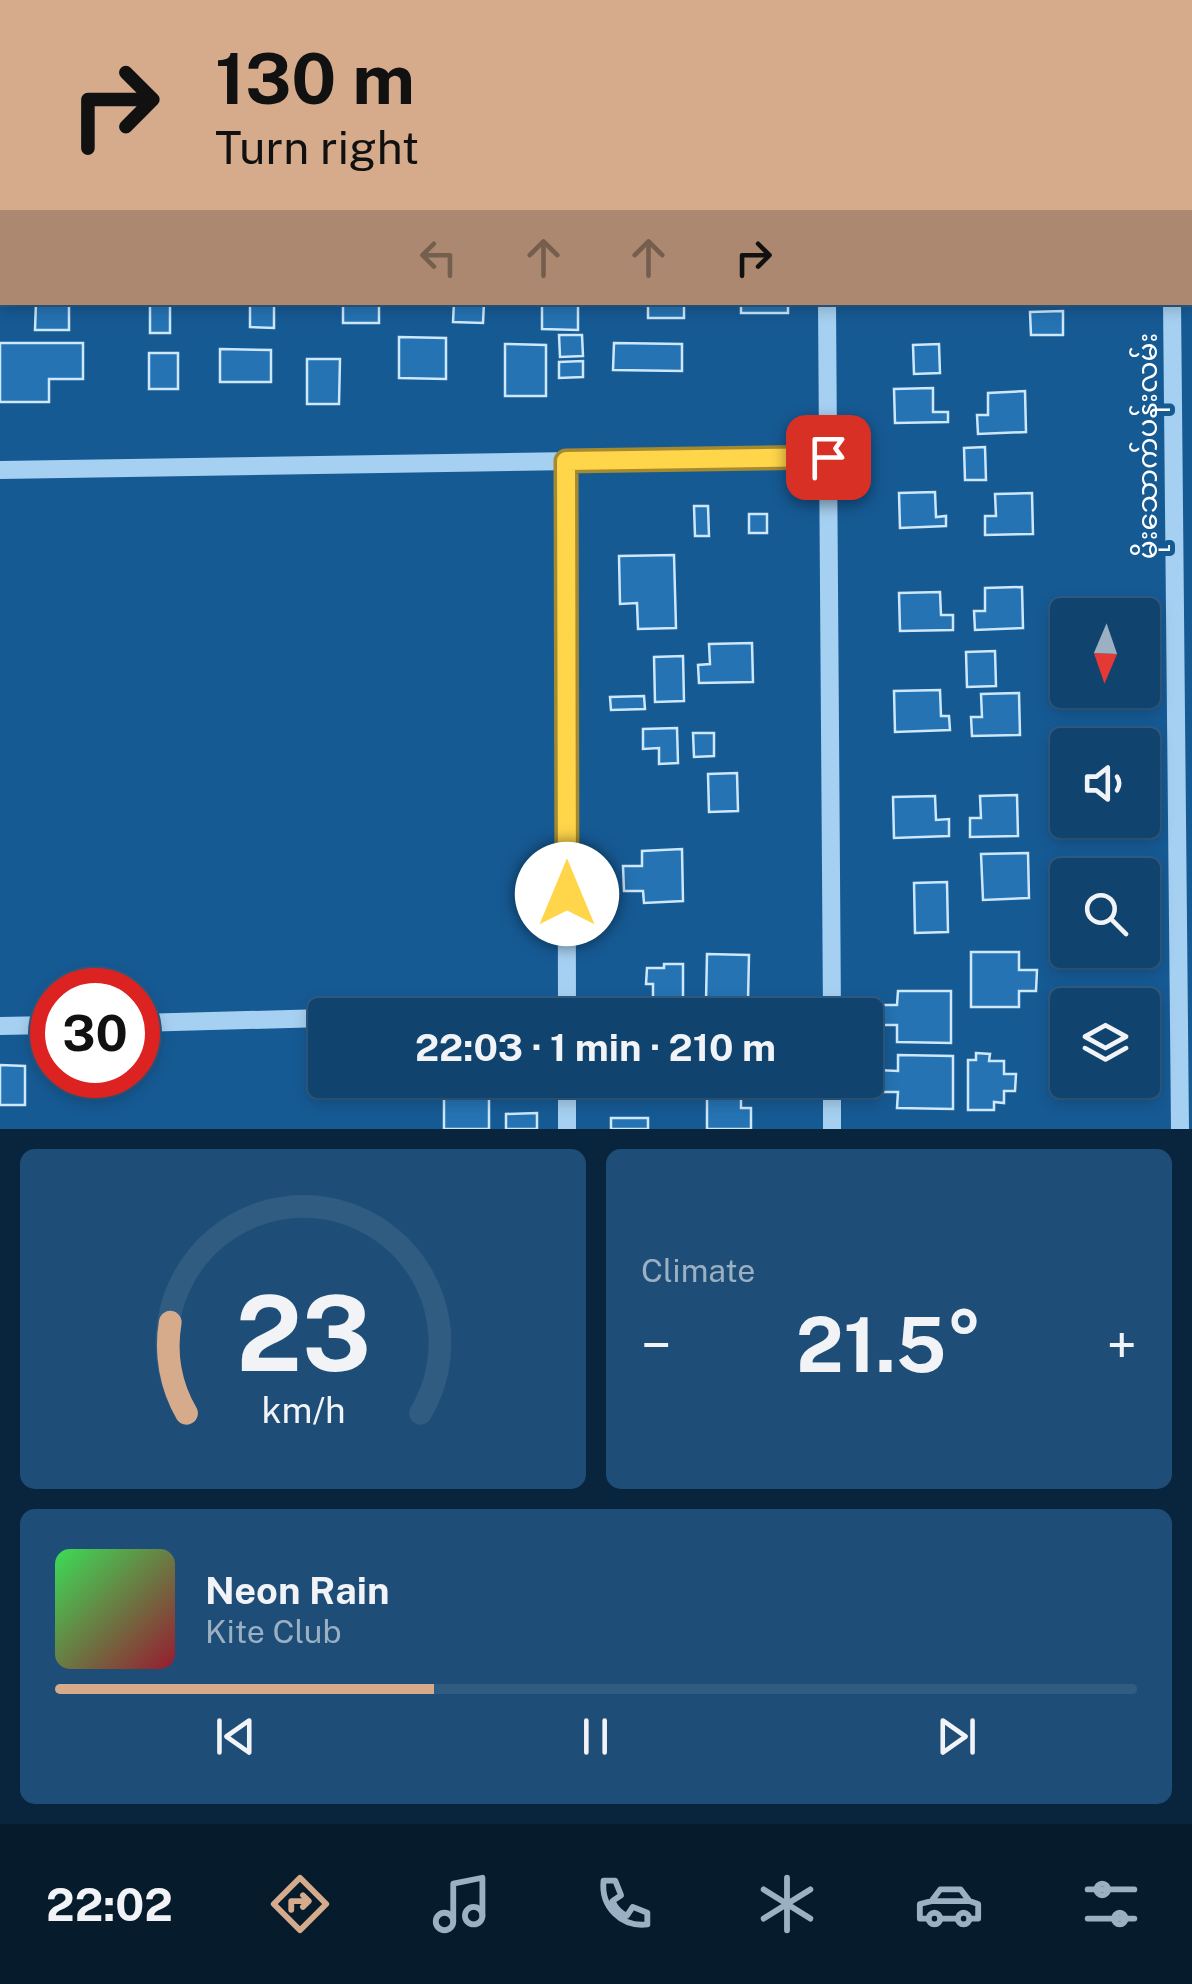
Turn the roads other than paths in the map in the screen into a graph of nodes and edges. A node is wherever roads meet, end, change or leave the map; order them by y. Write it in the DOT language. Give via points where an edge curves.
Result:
graph roads {
  1 [pos="827,305"];
  2 [pos="1172,305"];
  3 [pos="828,457"];
  4 [pos="566,461"];
  5 [pos="0,470"];
  6 [pos="567,998"];
  7 [pos="832,998"];
  8 [pos="308,1018"];
  9 [pos="160,1022"];
  10 [pos="30,1025"];
  11 [pos="0,1026"];
  12 [pos="567,1098"];
  13 [pos="832,1098"];
  14 [pos="568,1129"];
  15 [pos="832,1129"];
  16 [pos="1180,1129"];
  1 -- 3 [label="street"];
  2 -- 16 [label="street, မိုးသောက်ပန်းလမ်း"];
  3 -- 4 [label="street"];
  3 -- 7 [label="street"];
  4 -- 5 [label="street"];
  4 -- 6 [label="street"];
  8 -- 9 [label="street"];
  10 -- 11 [label="street"];
  12 -- 14 [label="street"];
  13 -- 15 [label="street"];
}
